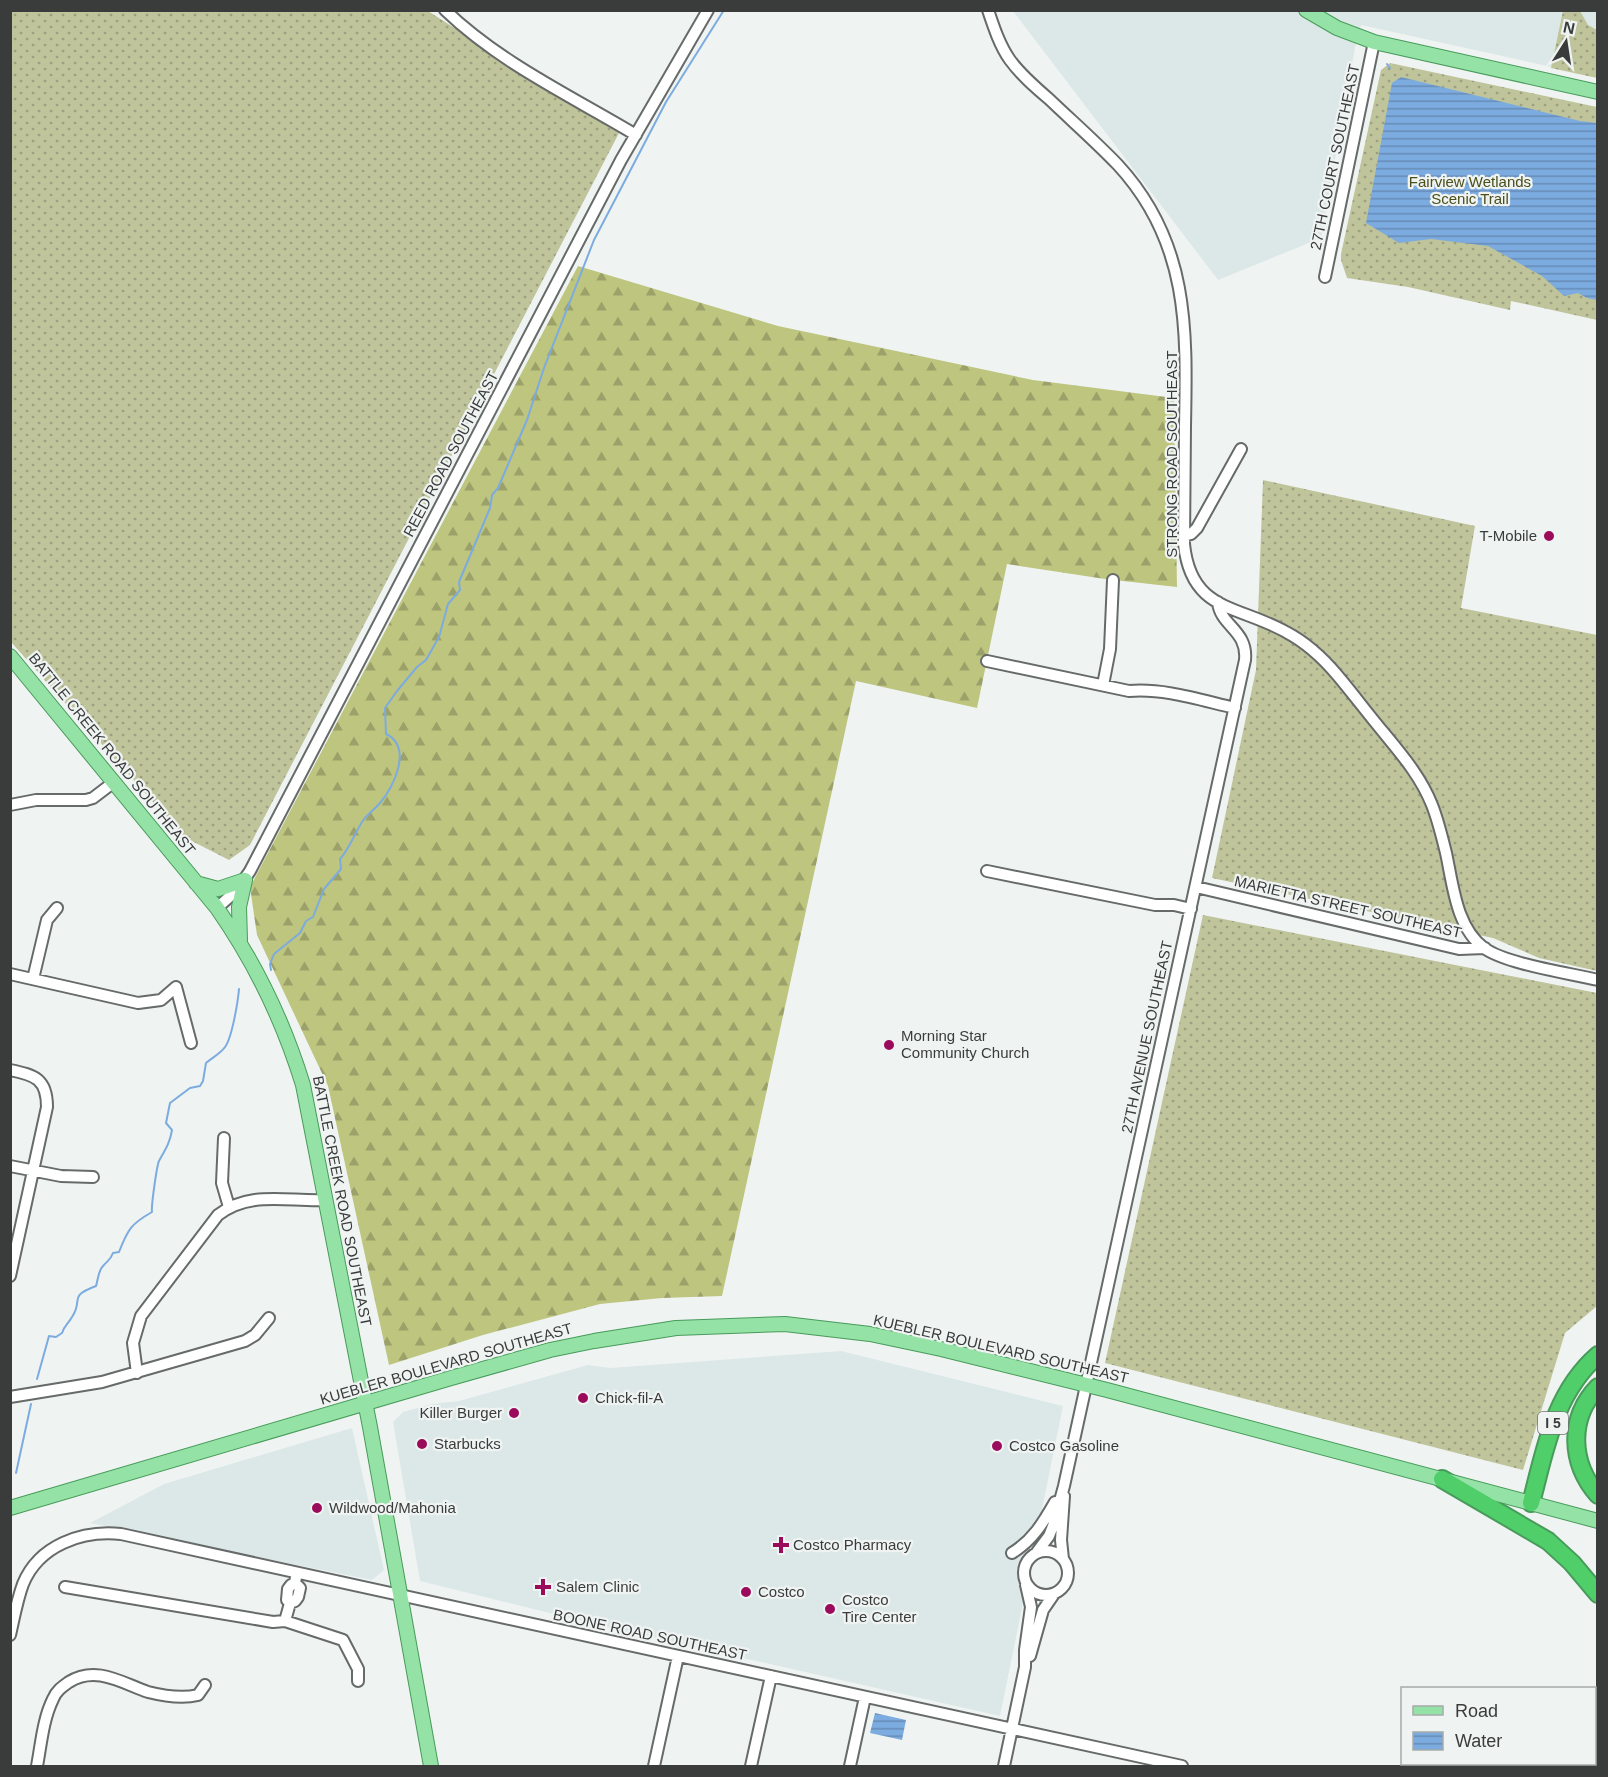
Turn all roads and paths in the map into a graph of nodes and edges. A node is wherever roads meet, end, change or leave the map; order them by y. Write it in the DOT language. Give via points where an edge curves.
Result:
graph roads {
  1 [pos="708,10"];
  2 [pos="988,10"];
  3 [pos="1306,10"];
  4 [pos="449,12"];
  5 [pos="1374,42"];
  6 [pos="1598,92"];
  7 [pos="636,135"];
  8 [pos="1325,277"];
  9 [pos="1241,448"];
  10 [pos="1184,536"];
  11 [pos="1113,580"];
  12 [pos="1218,602"];
  13 [pos="10,656"];
  14 [pos="987,661"];
  15 [pos="1103,686"];
  16 [pos="1235,708"];
  17 [pos="114,782"];
  18 [pos="10,805"];
  19 [pos="987,871"];
  20 [pos="245,880"];
  21 [pos="196,883"];
  22 [pos="1196,887"];
  23 [pos="57,908"];
  24 [pos="218,908"];
  25 [pos="1191,909"];
  26 [pos="240,942"];
  27 [pos="1485,948"];
  28 [pos="10,975"];
  29 [pos="33,979"];
  30 [pos="1598,980"];
  31 [pos="191,1043"];
  32 [pos="10,1070"];
  33 [pos="224,1138"];
  34 [pos="10,1166"];
  35 [pos="33,1171"];
  36 [pos="93,1178"];
  37 [pos="326,1200"];
  38 [pos="230,1207"];
  39 [pos="10,1276"];
  40 [pos="269,1318"];
  41 [pos="1598,1355"];
  42 [pos="137,1372"];
  43 [pos="1086,1386"];
  44 [pos="1598,1386"];
  45 [pos="10,1397"];
  46 [pos="364,1403"];
  47 [pos="1443,1479"];
  48 [pos="1064,1486"];
  49 [pos="1598,1495"];
  50 [pos="1531,1503"];
  51 [pos="10,1508"];
  52 [pos="1598,1521"];
  53 [pos="1037,1552"];
  54 [pos="1012,1553"];
  55 [pos="1063,1558"];
  56 [pos="296,1571"];
  57 [pos="1026,1584"];
  58 [pos="64,1587"];
  59 [pos="1054,1594"];
  60 [pos="1598,1594"];
  61 [pos="401,1596"];
  62 [pos="285,1621"];
  63 [pos="10,1635"];
  64 [pos="678,1656"];
  65 [pos="1025,1667"];
  66 [pos="771,1676"];
  67 [pos="358,1681"];
  68 [pos="205,1684"];
  69 [pos="865,1697"];
  70 [pos="1012,1730"];
  71 [pos="37,1767"];
  72 [pos="431,1767"];
  73 [pos="654,1767"];
  74 [pos="751,1767"];
  75 [pos="850,1767"];
  76 [pos="1004,1767"];
  77 [pos="1182,1767"];
  1 -- 7 [label="street, REED ROAD SOUTHEAST"];
  2 -- 10 [label="street, STRONG ROAD SOUTHEAST" via="1011,61 1125,174 1148,204 1168,247 1182,297 1186,337"];
  3 -- 5 [label="main road" via="1337,28"];
  4 -- 7 [label="street" via="474,37 506,59"];
  5 -- 6 [label="main road"];
  5 -- 8 [label="street, 27TH COURT SOUTHEAST"];
  7 -- 20 [label="street, REED ROAD SOUTHEAST"];
  9 -- 10 [label="street" via="1197,528"];
  10 -- 12 [label="street, STRONG ROAD SOUTHEAST" via="1190,575 1199,589"];
  11 -- 15 [label="street" via="1110,649"];
  12 -- 16 [label="street, 27TH AVENUE SOUTHEAST" via="1220,613 1241,636 1246,650"];
  12 -- 27 [label="street, STRONG ROAD SOUTHEAST" via="1285,631 1316,652 1415,773 1434,810 1462,919"];
  13 -- 17 [label="main road, BATTLE CREEK ROAD SOUTHEAST"];
  14 -- 15 [label="street"];
  15 -- 16 [label="street" via="1170,693"];
  16 -- 22 [label="street, 27TH AVENUE SOUTHEAST"];
  17 -- 18 [label="street" via="86,800 36,800"];
  17 -- 21 [label="main road, BATTLE CREEK ROAD SOUTHEAST"];
  19 -- 25 [label="street"];
  20 -- 21 [label="main road" via="218,889"];
  20 -- 24 [label="street, REED ROAD SOUTHEAST"];
  20 -- 26 [label="main road" via="239,907"];
  21 -- 24 [label="main road, BATTLE CREEK ROAD SOUTHEAST"];
  22 -- 25 [label="street, 27TH AVENUE SOUTHEAST"];
  22 -- 27 [label="street, MARIETTA STREET SOUTHEAST" via="1459,949"];
  23 -- 29 [label="street" via="47,920"];
  24 -- 26 [label="main road, BATTLE CREEK ROAD SOUTHEAST"];
  25 -- 43 [label="street, 27TH AVENUE SOUTHEAST"];
  26 -- 37 [label="main road, BATTLE CREEK ROAD SOUTHEAST" via="297,1064"];
  27 -- 30 [label="street, MARIETTA STREET SOUTHEAST" via="1507,959"];
  28 -- 29 [label="street"];
  29 -- 31 [label="street" via="138,1003 161,1000 176,987"];
  32 -- 35 [label="street" via="36,1077 47,1095"];
  33 -- 38 [label="street" via="222,1184"];
  34 -- 35 [label="street"];
  35 -- 36 [label="street"];
  35 -- 39 [label="street"];
  37 -- 38 [label="street" via="267,1198"];
  37 -- 46 [label="main road, BATTLE CREEK ROAD SOUTHEAST"];
  38 -- 42 [label="street" via="211,1223 141,1316 133,1343"];
  40 -- 42 [label="street" via="245,1341"];
  41 -- 50 [label="highway, I 5" via="1581,1371 1562,1400"];
  42 -- 45 [label="street" via="94,1384"];
  43 -- 46 [label="main road, KUEBLER BOULEVARD SOUTHEAST" via="870,1334 785,1324 716,1325 568,1346"];
  43 -- 47 [label="main road, KUEBLER BOULEVARD SOUTHEAST"];
  43 -- 48 [label="street, 27TH AVENUE SOUTHEAST"];
  44 -- 49 [label="highway" via="1588,1396 1580,1414 1576,1452 1580,1469"];
  46 -- 51 [label="main road, KUEBLER BOULEVARD SOUTHEAST"];
  46 -- 61 [label="main road, BATTLE CREEK ROAD SOUTHEAST"];
  47 -- 50 [label="main road, KUEBLER BOULEVARD SOUTHEAST"];
  47 -- 60 [label="highway" via="1548,1541"];
  48 -- 53 [label="street, 27TH AVENUE SOUTHEAST" via="1049,1536"];
  48 -- 54 [label="street" via="1039,1529"];
  48 -- 55 [label="street, 27TH AVENUE SOUTHEAST"];
  50 -- 52 [label="main road, KUEBLER BOULEVARD SOUTHEAST"];
  53 -- 55 [label="street" via="1051,1551"];
  53 -- 57 [label="street" via="1024,1565"];
  55 -- 59 [label="street" via="1068,1578"];
  56 -- 61 [label="street, BOONE ROAD SOUTHEAST"];
  56 -- 62 [label="street" via="295,1583 286,1596 290,1603"];
  56 -- 63 [label="street, BOONE ROAD SOUTHEAST" via="156,1540 92,1534 67,1541 41,1558 22,1586"];
  57 -- 59 [label="street" via="1041,1595"];
  57 -- 65 [label="street" via="1031,1607"];
  58 -- 62 [label="street"];
  59 -- 65 [label="street" via="1043,1610"];
  61 -- 64 [label="street, BOONE ROAD SOUTHEAST"];
  61 -- 72 [label="main road, BATTLE CREEK ROAD SOUTHEAST"];
  62 -- 67 [label="street" via="343,1640 358,1669"];
  64 -- 66 [label="street, BOONE ROAD SOUTHEAST"];
  64 -- 73 [label="street"];
  65 -- 70 [label="street"];
  66 -- 69 [label="street, BOONE ROAD SOUTHEAST"];
  66 -- 74 [label="street"];
  68 -- 71 [label="street" via="198,1695 178,1697 102,1675 75,1678 54,1696"];
  69 -- 70 [label="street, BOONE ROAD SOUTHEAST"];
  69 -- 75 [label="street"];
  70 -- 76 [label="street"];
  70 -- 77 [label="street, BOONE ROAD SOUTHEAST"];
}
